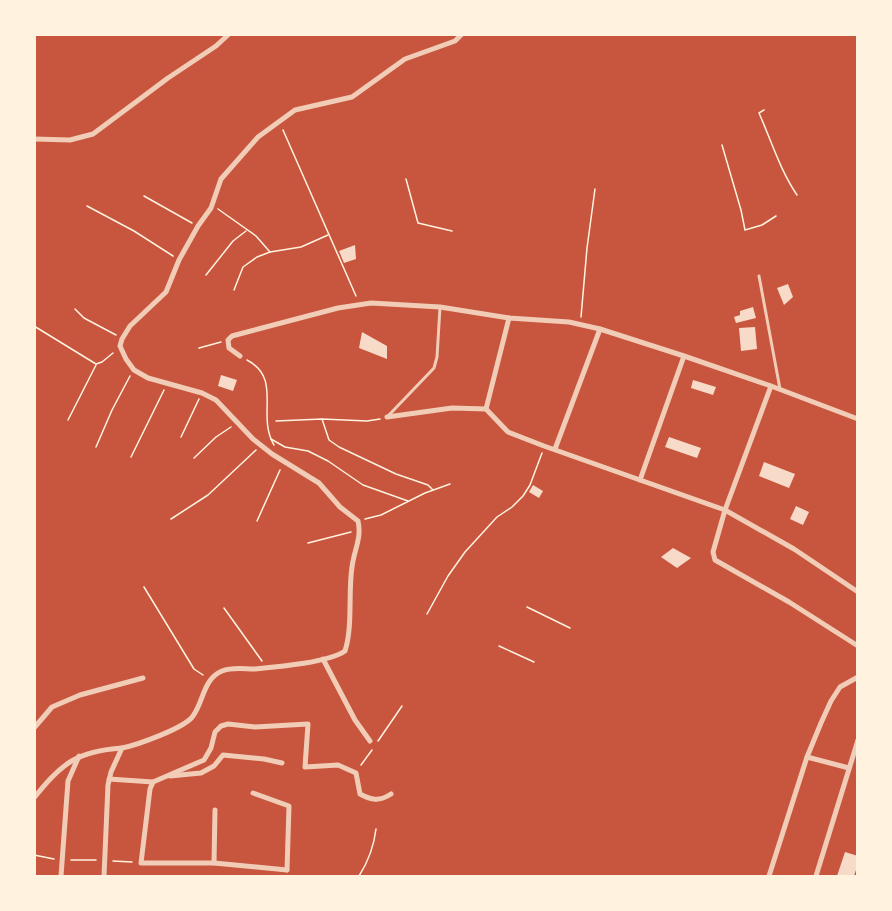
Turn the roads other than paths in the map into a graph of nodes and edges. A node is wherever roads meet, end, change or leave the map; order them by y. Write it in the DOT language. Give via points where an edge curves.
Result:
graph roads {
  1 [pos="229,34"];
  2 [pos="462,34"];
  3 [pos="34,139"];
  4 [pos="759,276"];
  5 [pos="440,307"];
  6 [pos="509,318"];
  7 [pos="600,329"];
  8 [pos="240,356"];
  9 [pos="684,356"];
  10 [pos="771,386"];
  11 [pos="780,389"];
  12 [pos="486,409"];
  13 [pos="387,417"];
  14 [pos="858,419"];
  15 [pos="555,449"];
  16 [pos="640,480"];
  17 [pos="725,510"];
  18 [pos="858,592"];
  19 [pos="858,646"];
  20 [pos="323,659"];
  21 [pos="858,677"];
  22 [pos="143,678"];
  23 [pos="34,728"];
  24 [pos="858,740"];
  25 [pos="370,741"];
  26 [pos="122,748"];
  27 [pos="79,756"];
  28 [pos="807,757"];
  29 [pos="282,762"];
  30 [pos="849,768"];
  31 [pos="163,777"];
  32 [pos="109,779"];
  33 [pos="153,782"];
  34 [pos="253,793"];
  35 [pos="391,794"];
  36 [pos="34,798"];
  37 [pos="215,810"];
  38 [pos="214,863"];
  39 [pos="288,870"];
  40 [pos="61,876"];
  41 [pos="104,876"];
  42 [pos="292,876"];
  43 [pos="769,876"];
  44 [pos="816,876"];
  1 -- 3 [label="street" via="93,134 70,140"];
  2 -- 20 [label="street" via="455,41 405,59 352,97 295,110 258,137 221,179 211,208 178,260 166,292 130,326 120,346 134,370 148,378 216,400 261,445 319,483 358,521 361,531 352,565 346,647 342,653"];
  4 -- 11 [label="lane"];
  5 -- 6 [label="street"];
  5 -- 8 [label="street" via="371,303 338,308 232,336 229,348"];
  5 -- 13 [label="lane" via="434,368"];
  6 -- 7 [label="street" via="554,320"];
  6 -- 12 [label="street"];
  7 -- 9 [label="street"];
  7 -- 15 [label="street"];
  9 -- 10 [label="street"];
  9 -- 16 [label="street"];
  10 -- 11 [label="street"];
  10 -- 17 [label="street"];
  11 -- 14 [label="street"];
  12 -- 13 [label="street" via="452,408"];
  12 -- 15 [label="street" via="508,432"];
  15 -- 16 [label="street"];
  16 -- 17 [label="street"];
  17 -- 18 [label="street" via="794,549"];
  17 -- 19 [label="street" via="713,552 715,560"];
  20 -- 25 [label="street"];
  20 -- 26 [label="street" via="220,672 210,679 194,716 184,726"];
  21 -- 28 [label="street" via="835,694"];
  22 -- 23 [label="street" via="51,707"];
  24 -- 30 [label="street"];
  26 -- 27 [label="street"];
  26 -- 32 [label="street"];
  27 -- 36 [label="street" via="54,772"];
  27 -- 40 [label="street" via="68,781"];
  28 -- 30 [label="street"];
  28 -- 43 [label="street"];
  29 -- 31 [label="street" via="223,755 201,773"];
  30 -- 44 [label="street"];
  31 -- 33 [label="street"];
  31 -- 35 [label="street" via="204,760 217,729 228,724 308,724 304,767 338,765 356,774 360,794 371,800"];
  32 -- 33 [label="street"];
  32 -- 41 [label="street"];
  33 -- 38 [label="street" via="141,863"];
  34 -- 39 [label="street" via="289,806"];
  37 -- 38 [label="street"];
  38 -- 39 [label="street"];
  39 -- 42 [label="street"];
}
